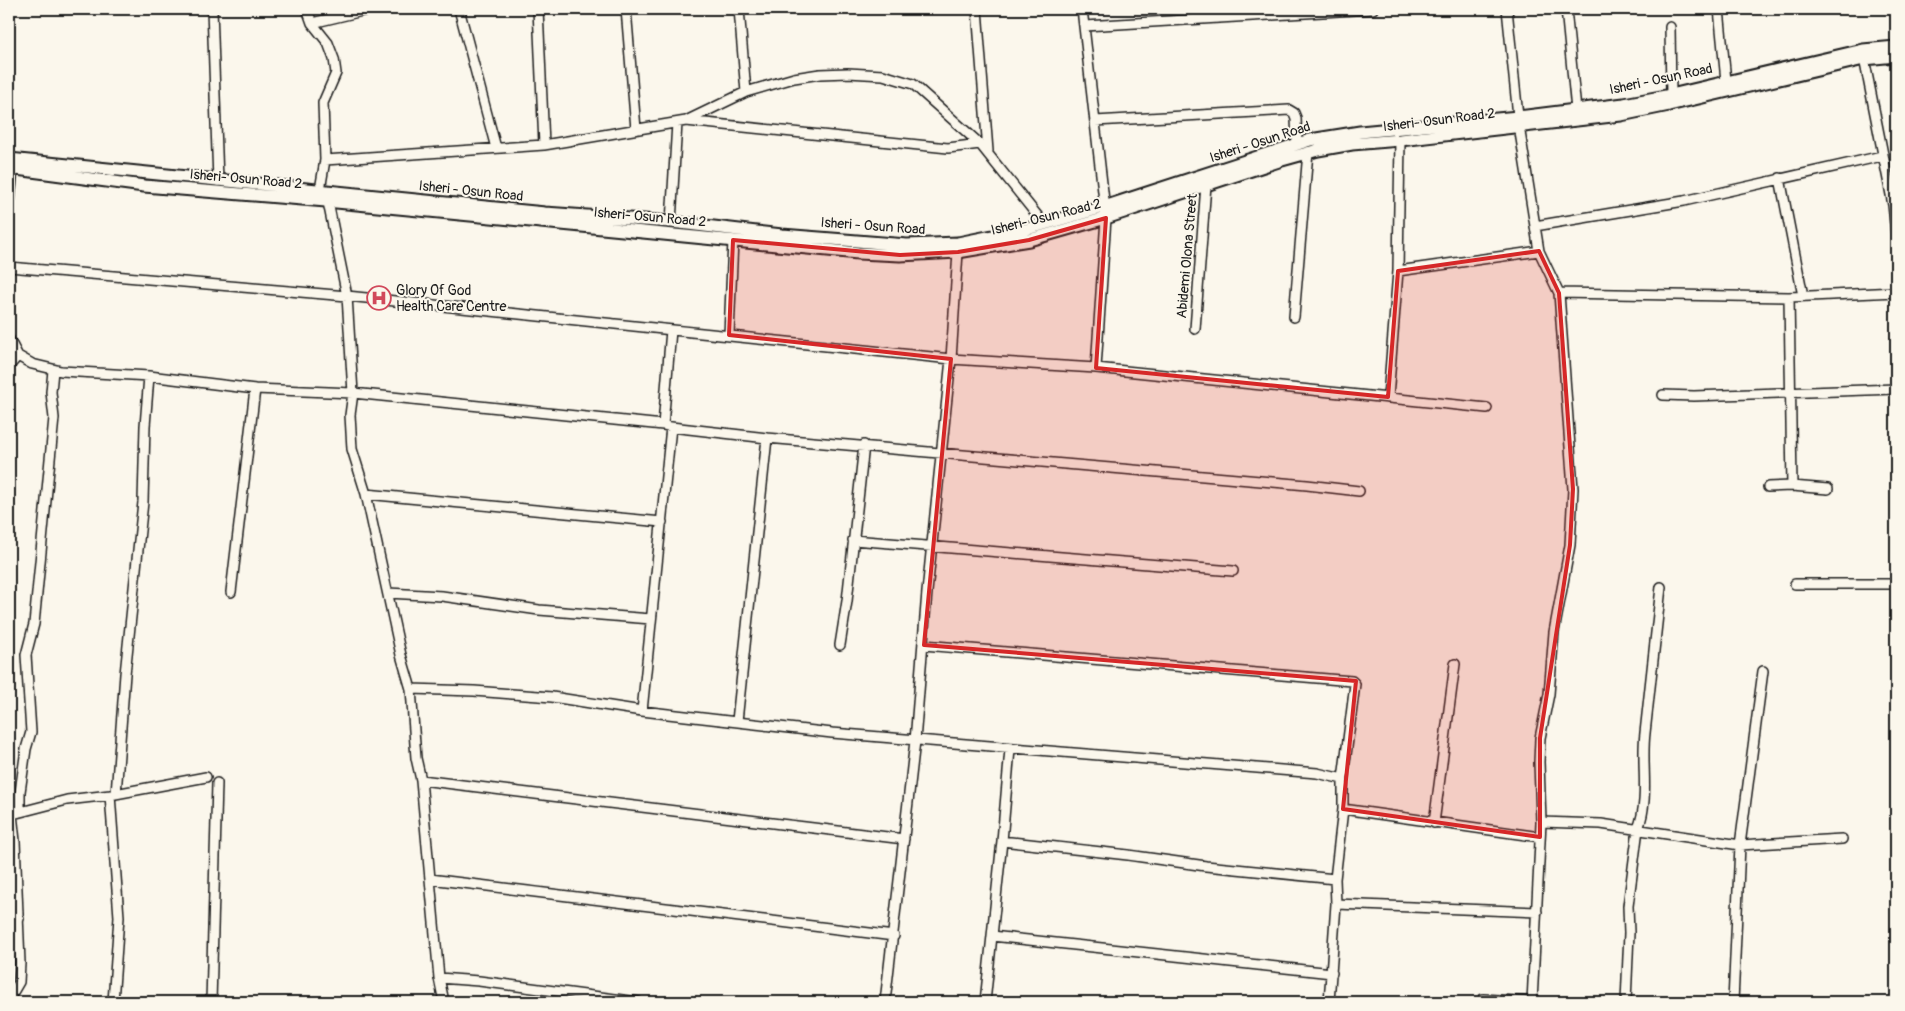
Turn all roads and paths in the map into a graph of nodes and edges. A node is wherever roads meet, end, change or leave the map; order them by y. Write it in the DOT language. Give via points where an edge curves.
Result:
graph roads {
  1 [pos="212,9"];
  2 [pos="307,9"];
  3 [pos="371,9"];
  4 [pos="459,9"];
  5 [pos="538,9"];
  6 [pos="626,9"];
  7 [pos="738,9"];
  8 [pos="977,9"];
  9 [pos="1082,9"];
  10 [pos="1373,9"];
  11 [pos="1506,9"];
  12 [pos="1566,9"];
  13 [pos="1719,9"];
  14 [pos="312,23"];
  15 [pos="1085,26"];
  16 [pos="1670,27"];
  17 [pos="1896,47"];
  18 [pos="1864,54"];
  19 [pos="1896,56"];
  20 [pos="1726,81"];
  21 [pos="746,92"];
  22 [pos="1671,95"];
  23 [pos="1576,110"];
  24 [pos="1095,121"];
  25 [pos="1519,121"];
  26 [pos="682,122"];
  27 [pos="636,130"];
  28 [pos="1400,140"];
  29 [pos="980,144"];
  30 [pos="1297,144"];
  31 [pos="544,145"];
  32 [pos="496,148"];
  33 [pos="988,152"];
  34 [pos="1308,152"];
  35 [pos="1882,156"];
  36 [pos="325,160"];
  37 [pos="10,165"];
  38 [pos="1780,178"];
  39 [pos="218,181"];
  40 [pos="1206,185"];
  41 [pos="325,194"];
  42 [pos="1894,205"];
  43 [pos="1105,212"];
  44 [pos="9,213"];
  45 [pos="671,222"];
  46 [pos="1044,224"];
  47 [pos="1534,226"];
  48 [pos="1896,234"];
  49 [pos="733,240"];
  50 [pos="1539,251"];
  51 [pos="958,252"];
  52 [pos="9,267"];
  53 [pos="1398,270"];
  54 [pos="1896,292"];
  55 [pos="1559,293"];
  56 [pos="347,296"];
  57 [pos="1803,296"];
  58 [pos="1789,297"];
  59 [pos="1294,316"];
  60 [pos="1195,329"];
  61 [pos="671,330"];
  62 [pos="729,335"];
  63 [pos="9,339"];
  64 [pos="18,356"];
  65 [pos="951,359"];
  66 [pos="9,366"];
  67 [pos="1096,368"];
  68 [pos="53,370"];
  69 [pos="149,376"];
  70 [pos="255,389"];
  71 [pos="1896,389"];
  72 [pos="1792,391"];
  73 [pos="353,393"];
  74 [pos="1663,395"];
  75 [pos="1388,397"];
  76 [pos="1487,408"];
  77 [pos="667,426"];
  78 [pos="766,438"];
  79 [pos="864,446"];
  80 [pos="942,452"];
  81 [pos="1792,486"];
  82 [pos="1768,487"];
  83 [pos="1828,489"];
  84 [pos="1359,491"];
  85 [pos="366,494"];
  86 [pos="662,522"];
  87 [pos="853,540"];
  88 [pos="933,548"];
  89 [pos="1233,571"];
  90 [pos="1795,584"];
  91 [pos="1896,584"];
  92 [pos="1661,587"];
  93 [pos="231,592"];
  94 [pos="388,593"];
  95 [pos="651,619"];
  96 [pos="840,645"];
  97 [pos="924,645"];
  98 [pos="1455,664"];
  99 [pos="1763,671"];
  100 [pos="411,689"];
  101 [pos="642,711"];
  102 [pos="738,721"];
  103 [pos="915,740"];
  104 [pos="1010,749"];
  105 [pos="206,777"];
  106 [pos="1343,779"];
  107 [pos="421,780"];
  108 [pos="218,783"];
  109 [pos="113,795"];
  110 [pos="1343,809"];
  111 [pos="13,813"];
  112 [pos="1541,822"];
  113 [pos="1434,823"];
  114 [pos="1638,829"];
  115 [pos="1540,837"];
  116 [pos="904,839"];
  117 [pos="1842,839"];
  118 [pos="1002,841"];
  119 [pos="1740,845"];
  120 [pos="430,878"];
  121 [pos="1335,879"];
  122 [pos="1336,904"];
  123 [pos="1537,912"];
  124 [pos="19,919"];
  125 [pos="9,927"];
  126 [pos="894,936"];
  127 [pos="992,936"];
  128 [pos="1332,974"];
  129 [pos="439,978"];
  130 [pos="11,995"];
  131 [pos="1483,999"];
  132 [pos="13,1002"];
  133 [pos="113,1002"];
  134 [pos="211,1002"];
  135 [pos="444,1002"];
  136 [pos="638,1002"];
  137 [pos="885,1002"];
  138 [pos="984,1002"];
  139 [pos="1329,1002"];
  140 [pos="1532,1002"];
  141 [pos="1626,1002"];
  142 [pos="1733,1002"];
  1 -- 39 [label="street"];
  2 -- 14 [label="street"];
  3 -- 14 [label="street"];
  4 -- 32 [label="street"];
  5 -- 31 [label="street"];
  6 -- 27 [label="street"];
  7 -- 21 [label="street"];
  8 -- 33 [label="street"];
  9 -- 15 [label="street"];
  10 -- 15 [label="street"];
  11 -- 25 [label="street"];
  12 -- 23 [label="street"];
  13 -- 20 [label="street"];
  14 -- 36 [label="street" via="328,43 336,73 323,103"];
  15 -- 24 [label="street"];
  16 -- 22 [label="street"];
  17 -- 18 [label="main road, Isheri - Osun Road"];
  18 -- 19 [label="main road, Isheri- Osun Road 2"];
  18 -- 20 [label="main road, Isheri - Osun Road"];
  18 -- 25 [label="main road, Isheri- Osun Road 2" via="1621,115"];
  18 -- 35 [label="street"];
  20 -- 22 [label="main road, Isheri - Osun Road"];
  21 -- 26 [label="street"];
  21 -- 29 [label="street" via="820,74 883,76 913,84"];
  22 -- 23 [label="main road, Isheri - Osun Road"];
  23 -- 25 [label="main road, Isheri - Osun Road"];
  24 -- 30 [label="street" via="1289,110 1296,118"];
  24 -- 43 [label="street"];
  25 -- 28 [label="main road, Isheri- Osun Road 2"];
  25 -- 30 [label="main road, Isheri - Osun Road" via="1360,132"];
  25 -- 47 [label="street"];
  26 -- 27 [label="street"];
  26 -- 29 [label="street" via="948,148"];
  26 -- 45 [label="street"];
  27 -- 31 [label="street"];
  28 -- 34 [label="main road, Isheri- Osun Road 2"];
  28 -- 53 [label="street"];
  29 -- 33 [label="street"];
  30 -- 43 [label="main road, Isheri - Osun Road"];
  31 -- 32 [label="street"];
  32 -- 36 [label="street"];
  33 -- 46 [label="street"];
  34 -- 40 [label="main road, Isheri- Osun Road 2"];
  34 -- 59 [label="street"];
  35 -- 38 [label="street"];
  35 -- 42 [label="street"];
  36 -- 41 [label="street"];
  37 -- 39 [label="main road, Isheri - Osun Road"];
  37 -- 41 [label="main road, Isheri- Osun Road 2" via="144,186"];
  37 -- 44 [label="street"];
  38 -- 47 [label="street" via="1684,201"];
  38 -- 57 [label="street"];
  39 -- 41 [label="main road, Isheri - Osun Road"];
  40 -- 43 [label="main road, Isheri- Osun Road 2"];
  40 -- 60 [label="street, Abidemi Olona Street"];
  41 -- 45 [label="main road, Isheri - Osun Road"];
  41 -- 49 [label="main road, Isheri- Osun Road 2"];
  41 -- 56 [label="street"];
  42 -- 48 [label="street"];
  43 -- 46 [label="main road, Isheri - Osun Road"];
  43 -- 51 [label="main road, Isheri- Osun Road 2" via="1029,240"];
  43 -- 67 [label="street"];
  45 -- 46 [label="main road, Isheri - Osun Road" via="907,246 958,244"];
  47 -- 50 [label="street"];
  49 -- 51 [label="main road, Isheri- Osun Road 2" via="858,253"];
  49 -- 62 [label="street"];
  50 -- 53 [label="street"];
  50 -- 55 [label="street"];
  51 -- 65 [label="street"];
  52 -- 56 [label="street"];
  53 -- 75 [label="street"];
  54 -- 57 [label="street"];
  55 -- 58 [label="street"];
  55 -- 112 [label="street" via="1573,489 1570,545 1540,738"];
  56 -- 61 [label="street"];
  56 -- 73 [label="street"];
  57 -- 58 [label="street"];
  58 -- 72 [label="street"];
  61 -- 62 [label="street"];
  61 -- 77 [label="street"];
  62 -- 65 [label="street"];
  63 -- 64 [label="street"];
  64 -- 66 [label="street"];
  64 -- 68 [label="street"];
  65 -- 67 [label="street"];
  65 -- 80 [label="street"];
  67 -- 75 [label="street"];
  68 -- 69 [label="street"];
  68 -- 111 [label="street" via="54,418 34,624 26,655 31,732"];
  69 -- 70 [label="street"];
  69 -- 109 [label="street" via="143,502"];
  70 -- 73 [label="street"];
  70 -- 93 [label="street"];
  71 -- 72 [label="street"];
  72 -- 74 [label="street"];
  72 -- 81 [label="street"];
  73 -- 77 [label="street"];
  73 -- 85 [label="street" via="350,416 352,449"];
  75 -- 76 [label="street"];
  77 -- 78 [label="street"];
  77 -- 86 [label="street"];
  78 -- 79 [label="street"];
  78 -- 102 [label="street"];
  79 -- 80 [label="street"];
  79 -- 87 [label="street"];
  80 -- 84 [label="street"];
  80 -- 88 [label="street"];
  81 -- 82 [label="street"];
  81 -- 83 [label="street"];
  85 -- 86 [label="street"];
  85 -- 94 [label="street"];
  86 -- 95 [label="street"];
  87 -- 88 [label="street"];
  87 -- 96 [label="street"];
  88 -- 89 [label="street"];
  88 -- 97 [label="street"];
  90 -- 91 [label="street"];
  92 -- 114 [label="street" via="1644,735 1645,781"];
  94 -- 95 [label="street"];
  94 -- 100 [label="street"];
  95 -- 101 [label="street"];
  97 -- 103 [label="street"];
  97 -- 106 [label="street" via="1352,681 1356,684"];
  98 -- 113 [label="street"];
  99 -- 119 [label="street"];
  100 -- 101 [label="street" via="552,697"];
  100 -- 107 [label="street" via="416,758"];
  101 -- 102 [label="street"];
  102 -- 103 [label="street"];
  103 -- 104 [label="street"];
  103 -- 116 [label="street"];
  104 -- 106 [label="street" via="1316,774"];
  104 -- 118 [label="street"];
  105 -- 109 [label="street"];
  106 -- 110 [label="street"];
  107 -- 116 [label="street"];
  107 -- 120 [label="street"];
  108 -- 134 [label="street"];
  109 -- 111 [label="street" via="67,800"];
  109 -- 133 [label="street" via="118,916"];
  110 -- 113 [label="street"];
  110 -- 121 [label="street"];
  111 -- 124 [label="street"];
  112 -- 114 [label="street" via="1582,822"];
  112 -- 115 [label="street"];
  113 -- 115 [label="street"];
  114 -- 119 [label="street"];
  114 -- 141 [label="street" via="1628,906"];
  115 -- 123 [label="street"];
  116 -- 126 [label="street"];
  117 -- 119 [label="street"];
  118 -- 121 [label="street"];
  118 -- 127 [label="street"];
  119 -- 142 [label="street"];
  120 -- 126 [label="street"];
  120 -- 129 [label="street"];
  121 -- 122 [label="street"];
  122 -- 123 [label="street"];
  122 -- 128 [label="street"];
  123 -- 140 [label="street"];
  124 -- 125 [label="street"];
  124 -- 130 [label="street" via="19,982"];
  126 -- 137 [label="street"];
  127 -- 128 [label="street"];
  127 -- 138 [label="street"];
  128 -- 139 [label="street"];
  129 -- 135 [label="street"];
  129 -- 136 [label="street"];
  130 -- 132 [label="street"];
  131 -- 140 [label="street"];
}
